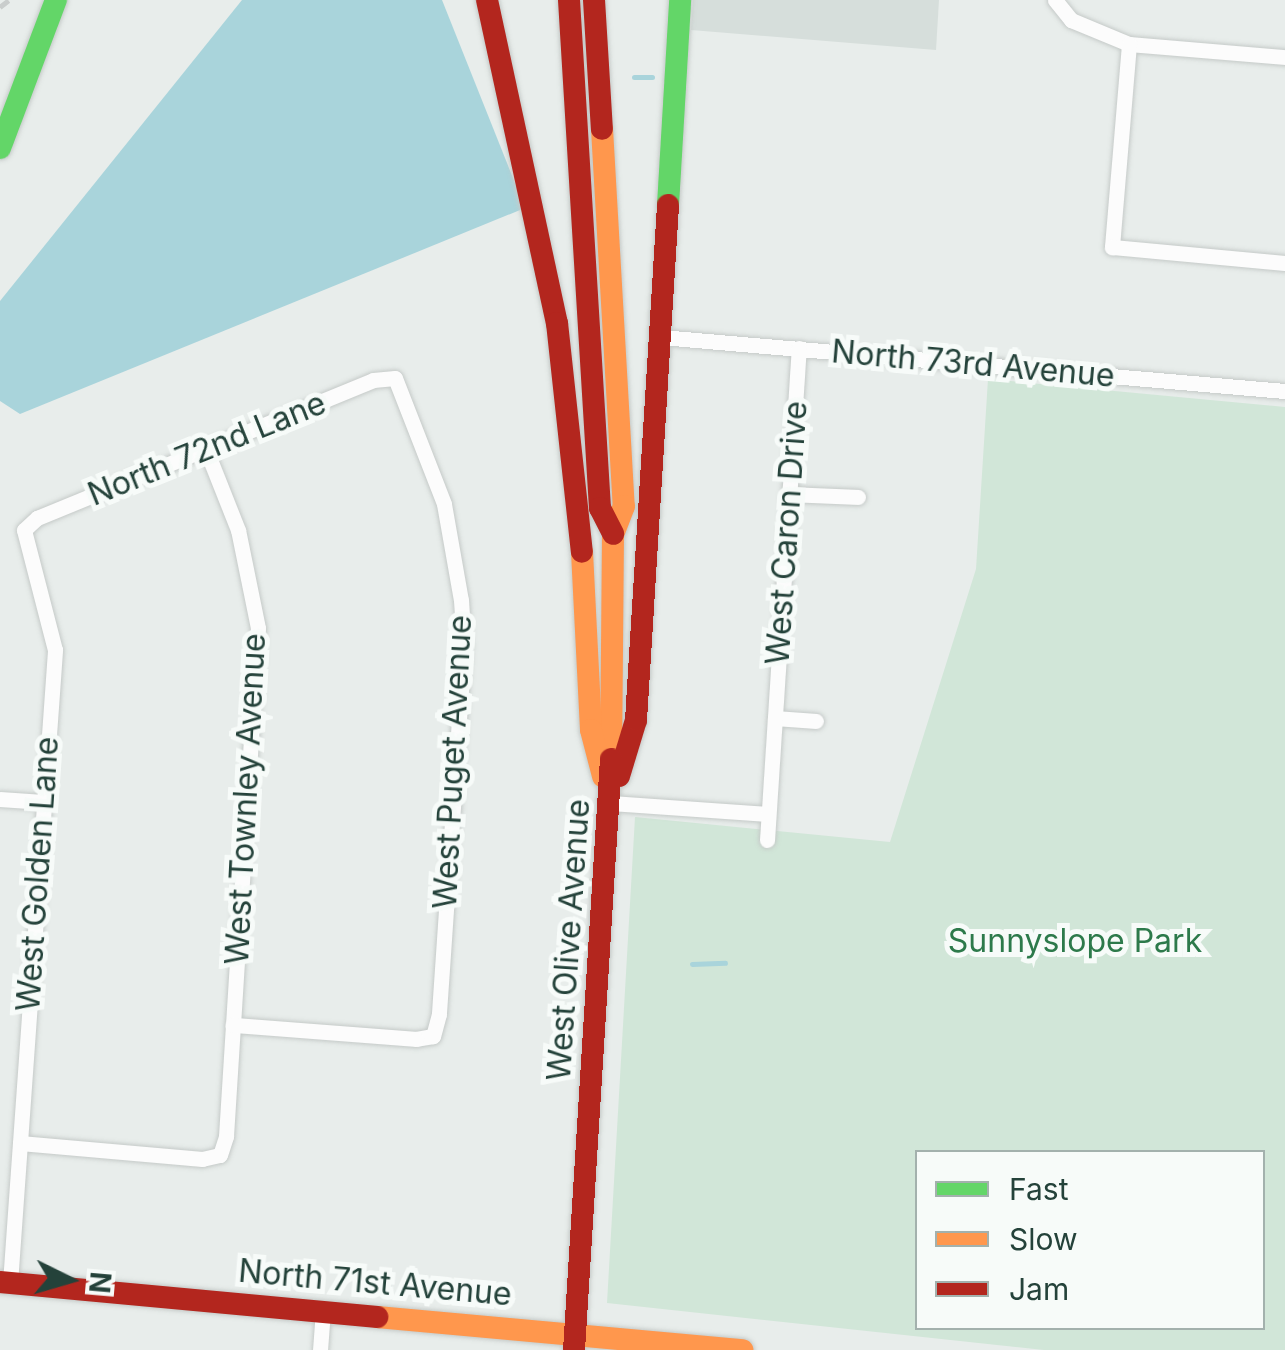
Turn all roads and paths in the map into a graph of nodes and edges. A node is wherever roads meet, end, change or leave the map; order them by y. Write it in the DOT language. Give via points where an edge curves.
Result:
graph roads {
  1 [pos="56,0"];
  2 [pos="487,0"];
  3 [pos="569,0"];
  4 [pos="594,0"];
  5 [pos="680,0"];
  6 [pos="1055,0"];
  7 [pos="1129,44"];
  8 [pos="1285,58"];
  9 [pos="0,148"];
  10 [pos="1285,263"];
  11 [pos="660,337"];
  12 [pos="799,348"];
  13 [pos="395,378"];
  14 [pos="1285,391"];
  15 [pos="206,450"];
  16 [pos="789,494"];
  17 [pos="858,498"];
  18 [pos="24,530"];
  19 [pos="612,534"];
  20 [pos="775,718"];
  21 [pos="816,722"];
  22 [pos="0,800"];
  23 [pos="43,802"];
  24 [pos="611,803"];
  25 [pos="768,814"];
  26 [pos="767,840"];
  27 [pos="233,1025"];
  28 [pos="20,1142"];
  29 [pos="5,1282"];
  30 [pos="323,1310"];
  31 [pos="574,1343"];
  32 [pos="320,1350"];
  33 [pos="744,1350"];
  1 -- 9 [label="main road"];
  2 -- 24 [label="main road" via="557,323 580,504 591,730"];
  3 -- 19 [label="main road, West Olive Avenue" via="600,508"];
  4 -- 19 [label="main road, West Olive Avenue" via="624,506"];
  5 -- 11 [label="main road"];
  6 -- 7 [label="street" via="1071,20"];
  7 -- 8 [label="street"];
  7 -- 10 [label="street" via="1112,247"];
  11 -- 12 [label="street, North 73rd Avenue"];
  11 -- 24 [label="main road" via="636,720"];
  12 -- 14 [label="street, North 73rd Avenue"];
  12 -- 16 [label="street, West Caron Drive"];
  13 -- 15 [label="street, North 72nd Lane" via="373,380"];
  13 -- 27 [label="street, West Puget Avenue" via="444,504 464,646 433,1036"];
  15 -- 18 [label="street, North 72nd Lane" via="37,518"];
  15 -- 27 [label="street, West Townley Avenue" via="238,530 258,628"];
  16 -- 17 [label="street"];
  16 -- 20 [label="street, West Caron Drive"];
  18 -- 23 [label="street, West Golden Lane" via="54,637"];
  19 -- 24 [label="main road, West Olive Avenue"];
  20 -- 21 [label="street"];
  20 -- 25 [label="street, West Caron Drive"];
  22 -- 23 [label="street"];
  23 -- 28 [label="street, West Golden Lane"];
  24 -- 25 [label="street"];
  24 -- 31 [label="main road, West Olive Avenue"];
  25 -- 26 [label="street, West Caron Drive"];
  27 -- 28 [label="street, West Townley Avenue" via="220,1156"];
  28 -- 29 [label="street, West Golden Lane"];
  29 -- 30 [label="main road, North 71st Avenue"];
  30 -- 31 [label="main road, North 71st Avenue"];
  30 -- 32 [label="street"];
  31 -- 33 [label="main road, North 71st Avenue"];
}
